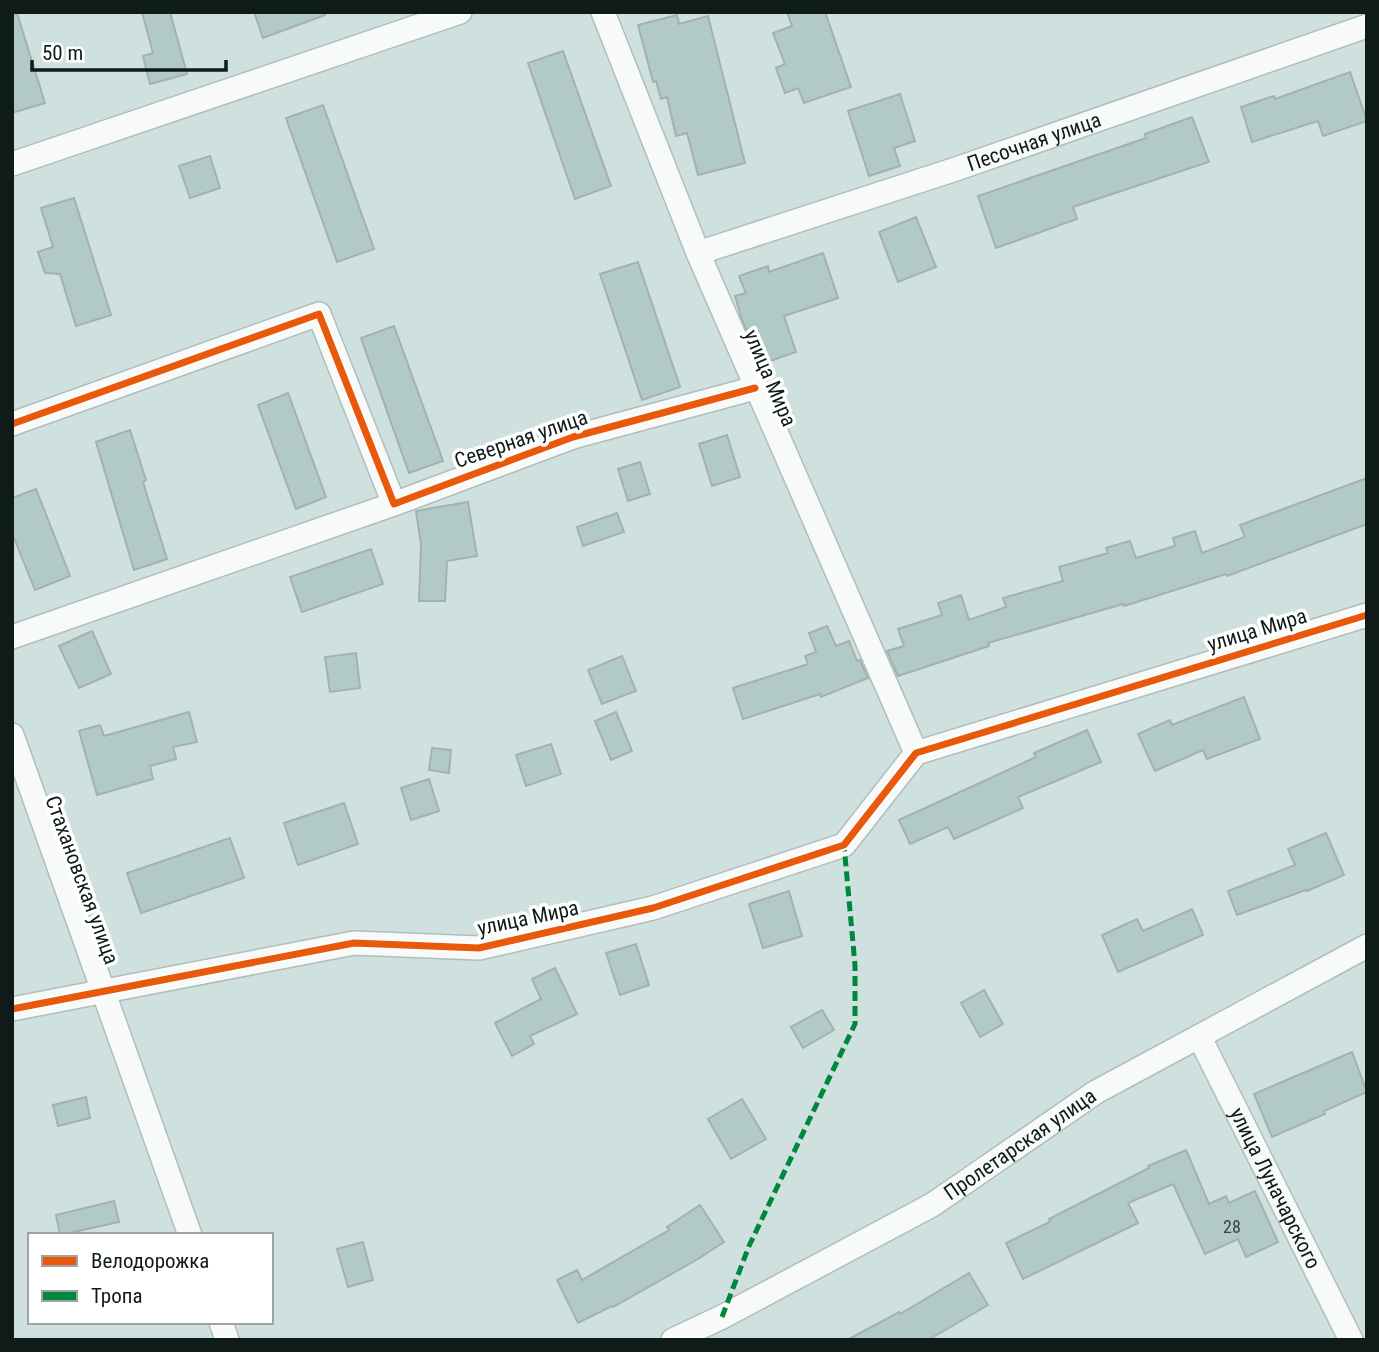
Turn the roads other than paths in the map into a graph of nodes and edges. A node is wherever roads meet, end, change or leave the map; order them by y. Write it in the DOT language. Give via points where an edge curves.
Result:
graph roads {
  1 [pos="460,12"];
  2 [pos="603,12"];
  3 [pos="1367,26"];
  4 [pos="12,164"];
  5 [pos="698,253"];
  6 [pos="755,388"];
  7 [pos="12,424"];
  8 [pos="391,497"];
  9 [pos="1367,615"];
  10 [pos="12,637"];
  11 [pos="12,736"];
  12 [pos="916,753"];
  13 [pos="1367,946"];
  14 [pos="104,993"];
  15 [pos="12,1009"];
  16 [pos="1200,1038"];
  17 [pos="189,1233"];
  18 [pos="673,1340"];
  19 [pos="1351,1340"];
  1 -- 4 [label="street"];
  2 -- 5 [label="street, улица Мира"];
  3 -- 5 [label="street, Песочная улица"];
  5 -- 6 [label="street, улица Мира"];
  6 -- 8 [label="street, Северная улица" via="573,437"];
  6 -- 12 [label="street, улица Мира"];
  7 -- 8 [label="street" via="319,314"];
  8 -- 10 [label="street, Северная улица"];
  9 -- 12 [label="street, улица Мира"];
  11 -- 14 [label="street, Стахановская улица"];
  12 -- 14 [label="street, улица Мира" via="844,845 653,908 479,948 354,943"];
  13 -- 16 [label="street, Пролетарская улица"];
  14 -- 15 [label="street, улица Мира"];
  14 -- 17 [label="street, Стахановская улица"];
  16 -- 18 [label="street, Пролетарская улица" via="1096,1092 932,1205"];
  16 -- 19 [label="street, улица Луначарского"];
}
